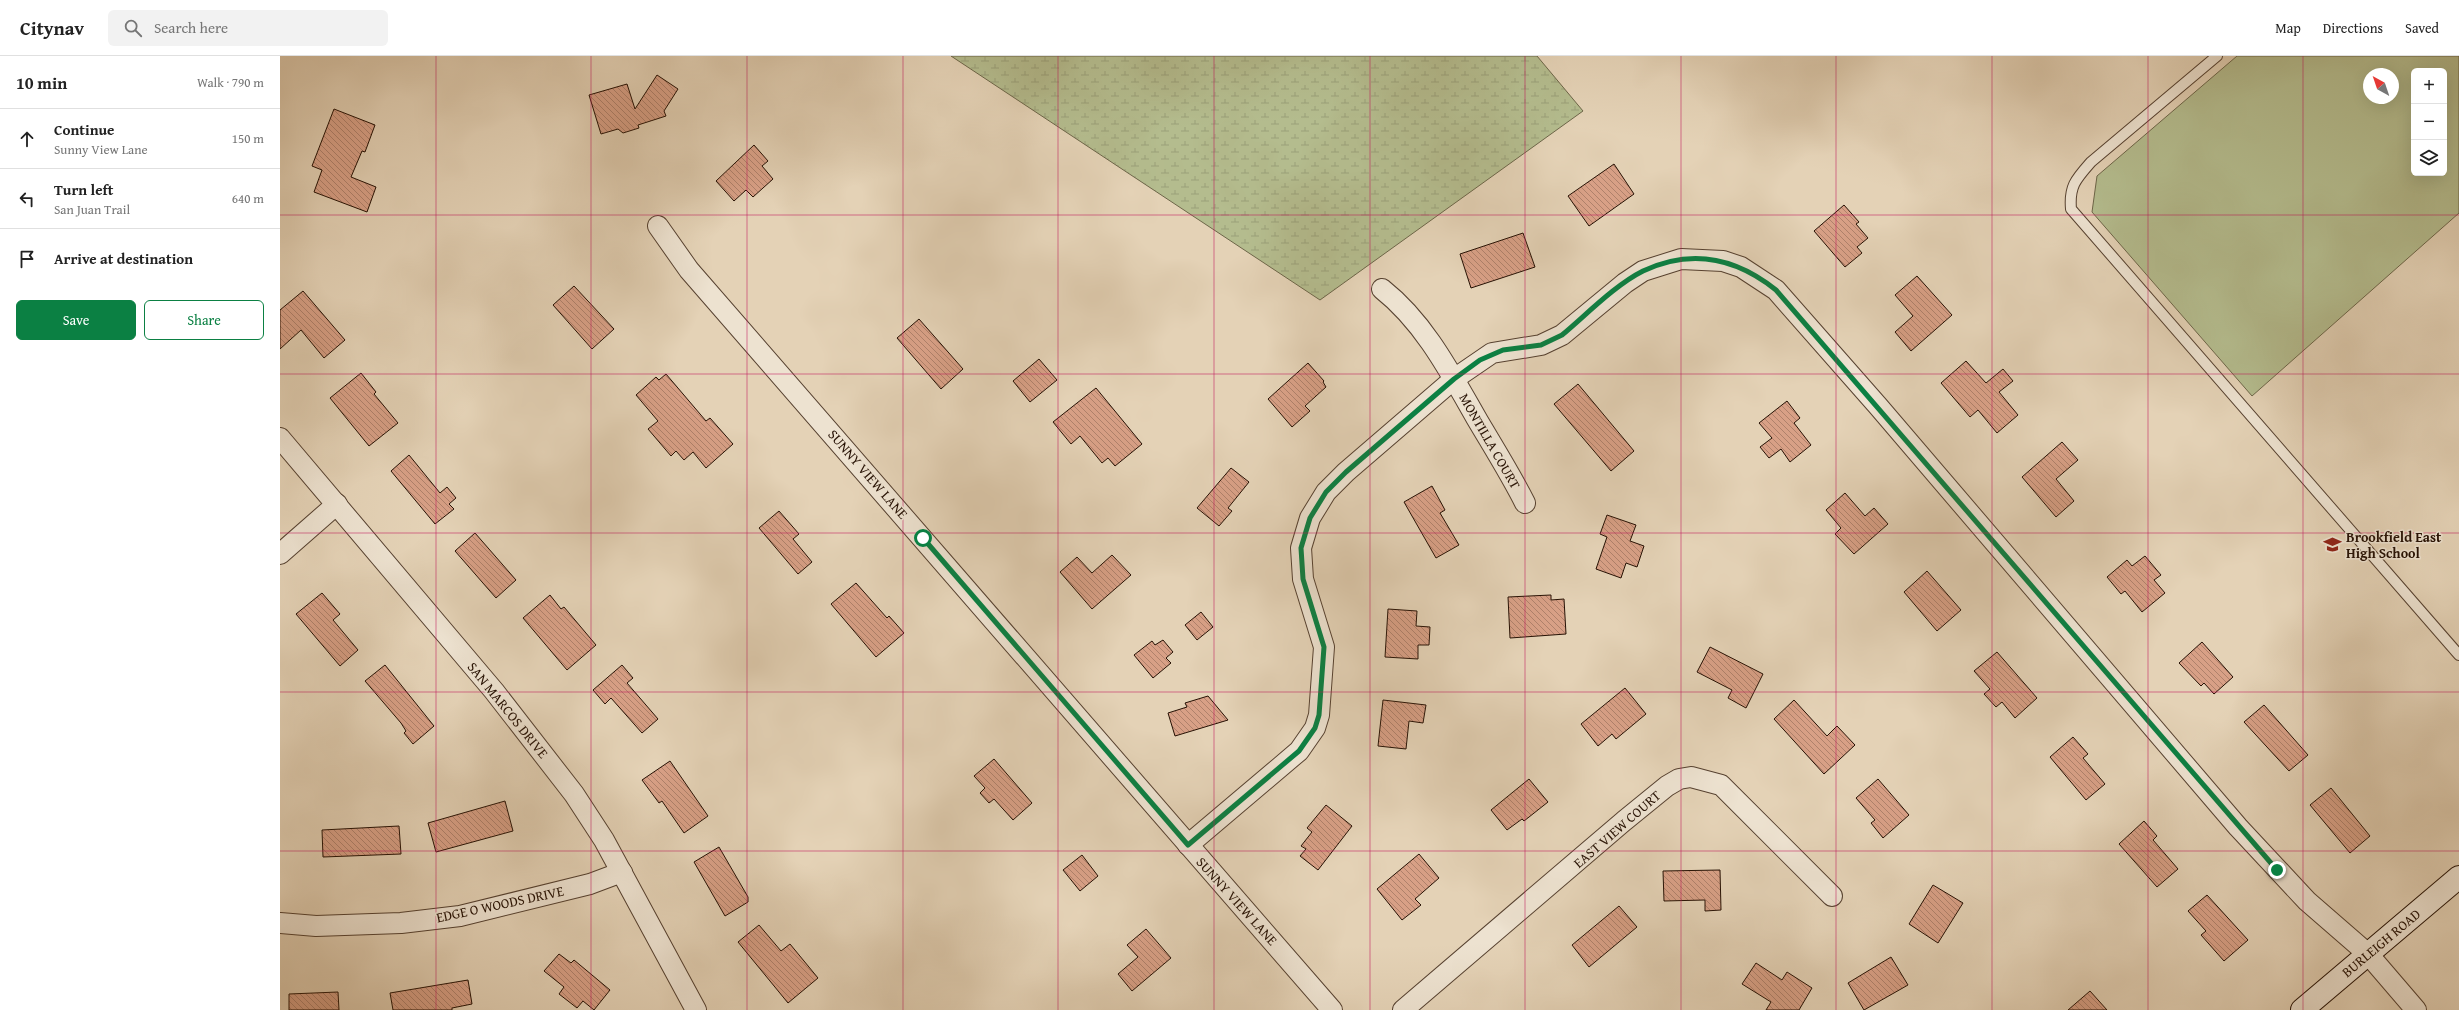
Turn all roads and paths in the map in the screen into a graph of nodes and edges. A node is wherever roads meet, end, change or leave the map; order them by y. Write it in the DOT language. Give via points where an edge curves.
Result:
graph roads {
  1 [pos="2217,56"];
  2 [pos="658,226"];
  3 [pos="1382,289"];
  4 [pos="1454,379"];
  5 [pos="280,438"];
  6 [pos="1526,503"];
  7 [pos="337,504"];
  8 [pos="280,554"];
  9 [pos="2459,655"];
  10 [pos="1188,845"];
  11 [pos="622,872"];
  12 [pos="2459,877"];
  13 [pos="1832,896"];
  14 [pos="280,923"];
  15 [pos="2368,954"];
  16 [pos="696,1010"];
  17 [pos="1332,1010"];
  18 [pos="1403,1010"];
  19 [pos="2302,1010"];
  20 [pos="2416,1010"];
  1 -- 9 [label="lane" via="2091,162 2077,178 2070,193 2071,209"];
  2 -- 10 [label="street, SUNNY VIEW LANE" via="689,270"];
  3 -- 4 [label="street, MONTILLA COURT" via="1410,315"];
  4 -- 6 [label="street, MONTILLA COURT"];
  4 -- 10 [label="street" via="1346,472 1317,504 1304,533 1301,564 1303,579 1324,647 1319,715 1315,728 1299,751"];
  4 -- 15 [label="street" via="1492,354 1541,345 1562,335 1625,283 1643,271 1662,264 1681,259 1723,261 1763,280 1776,290 1878,406 2243,833 2307,901"];
  5 -- 7 [label="street, SAN MARCOS DRIVE"];
  7 -- 8 [label="street"];
  7 -- 11 [label="street, SAN MARCOS DRIVE" via="537,745 578,801"];
  10 -- 17 [label="street, SUNNY VIEW LANE"];
  11 -- 14 [label="street, EDGE O WOODS DRIVE" via="590,884 460,916 378,924 316,926"];
  11 -- 16 [label="street, SAN MARCOS DRIVE"];
  12 -- 15 [label="street, BURLEIGH ROAD"];
  13 -- 18 [label="street, EAST VIEW COURT" via="1721,785 1691,777 1679,779 1624,821"];
  15 -- 19 [label="street, BURLEIGH ROAD"];
  15 -- 20 [label="street"];
}
